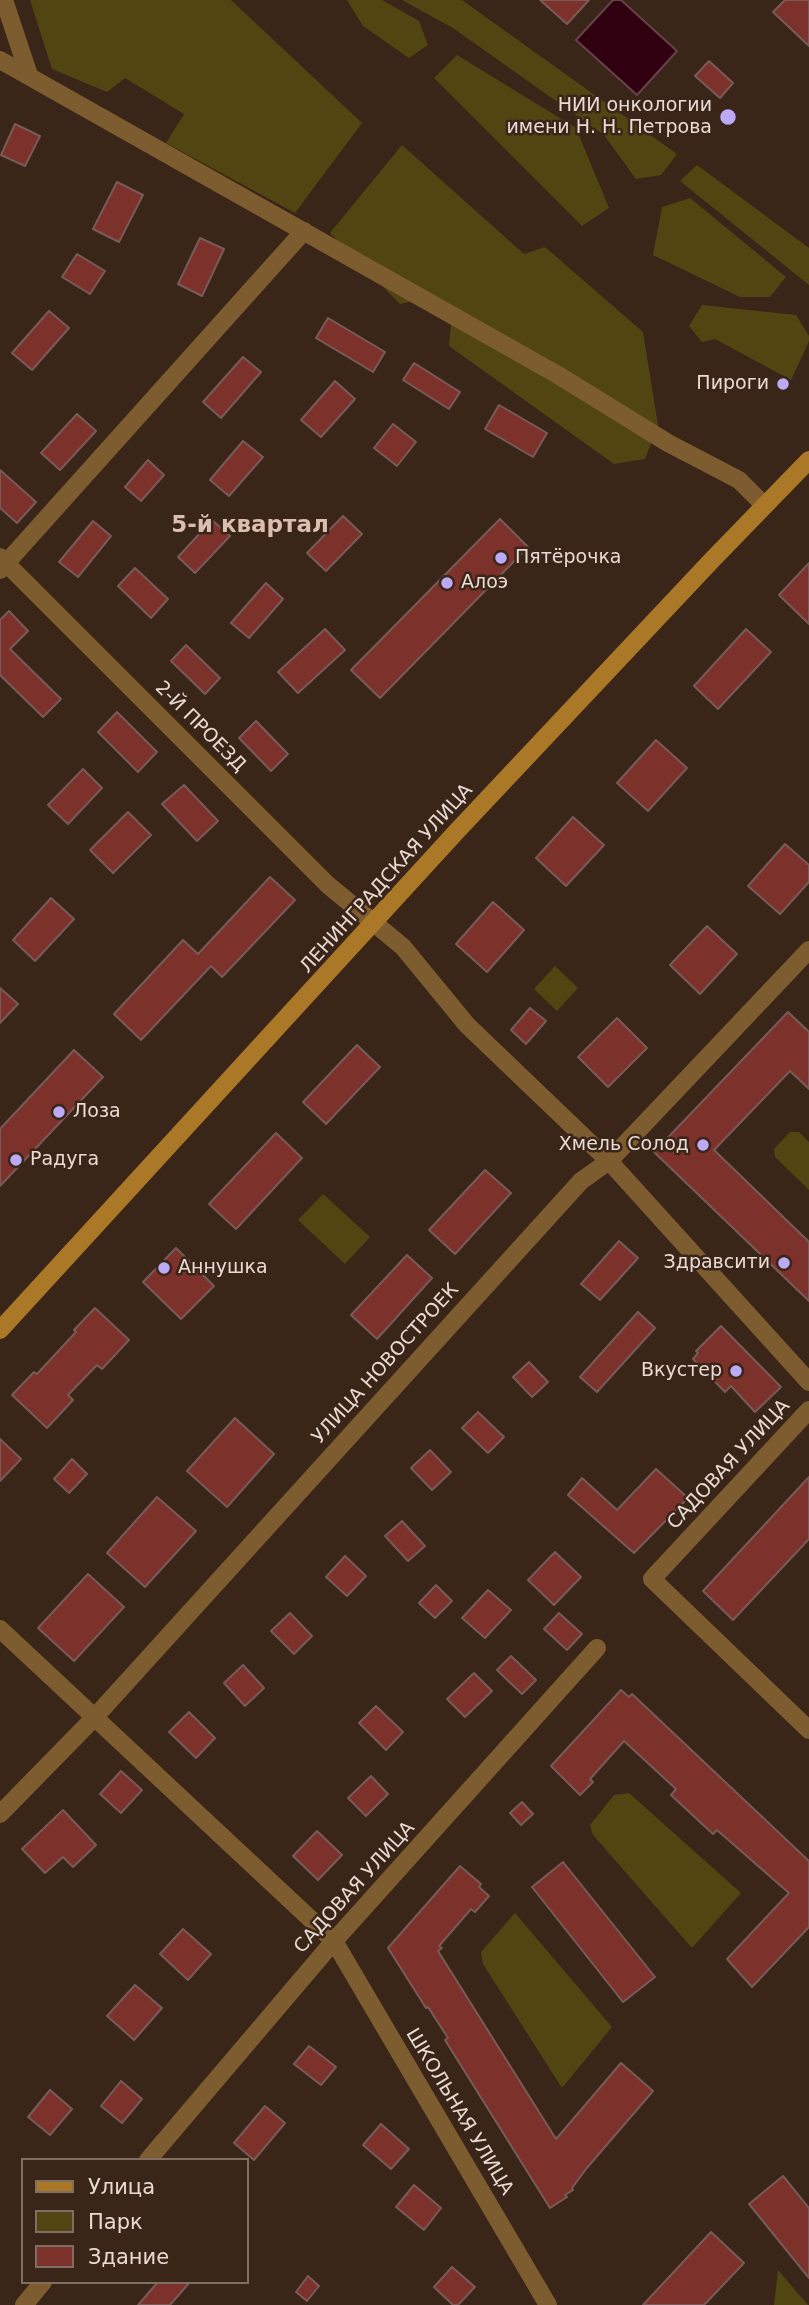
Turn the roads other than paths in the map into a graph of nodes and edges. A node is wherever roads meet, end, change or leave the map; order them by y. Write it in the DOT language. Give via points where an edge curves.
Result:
graph roads {
  1 [pos="4,0"];
  2 [pos="0,60"];
  3 [pos="29,75"];
  4 [pos="304,231"];
  5 [pos="809,460"];
  6 [pos="764,505"];
  7 [pos="2,563"];
  8 [pos="374,922"];
  9 [pos="809,950"];
  10 [pos="609,1161"];
  11 [pos="0,1330"];
  12 [pos="809,1382"];
  13 [pos="809,1410"];
  14 [pos="0,1629"];
  15 [pos="597,1648"];
  16 [pos="94,1718"];
  17 [pos="809,1730"];
  18 [pos="0,1814"];
  19 [pos="334,1941"];
  20 [pos="150,2158"];
  21 [pos="41,2284"];
  22 [pos="24,2305"];
  23 [pos="547,2305"];
  1 -- 3 [label="street"];
  2 -- 3 [label="street"];
  3 -- 4 [label="street"];
  4 -- 6 [label="street" via="739,480"];
  4 -- 7 [label="street"];
  5 -- 6 [label="main road, ЛЕНИНГРАДСКАЯ УЛИЦА"];
  6 -- 8 [label="main road, ЛЕНИНГРАДСКАЯ УЛИЦА"];
  7 -- 8 [label="street, 2-Й ПРОЕЗД" via="328,885"];
  8 -- 10 [label="street, 2-Й ПРОЕЗД" via="403,947 467,1025"];
  8 -- 11 [label="main road, ЛЕНИНГРАДСКАЯ УЛИЦА"];
  9 -- 10 [label="street, УЛИЦА НОВОСТРОЕК"];
  10 -- 12 [label="street, 2-Й ПРОЕЗД"];
  10 -- 16 [label="street, УЛИЦА НОВОСТРОЕК" via="581,1181"];
  13 -- 17 [label="street, САДОВАЯ УЛИЦА" via="652,1579"];
  14 -- 16 [label="street, ШКОЛЬНАЯ УЛИЦА"];
  15 -- 19 [label="street, САДОВАЯ УЛИЦА"];
  16 -- 18 [label="street, УЛИЦА НОВОСТРОЕК"];
  16 -- 19 [label="street, ШКОЛЬНАЯ УЛИЦА"];
  19 -- 20 [label="street, САДОВАЯ УЛИЦА"];
  19 -- 23 [label="street, ШКОЛЬНАЯ УЛИЦА"];
  21 -- 22 [label="street"];
}
